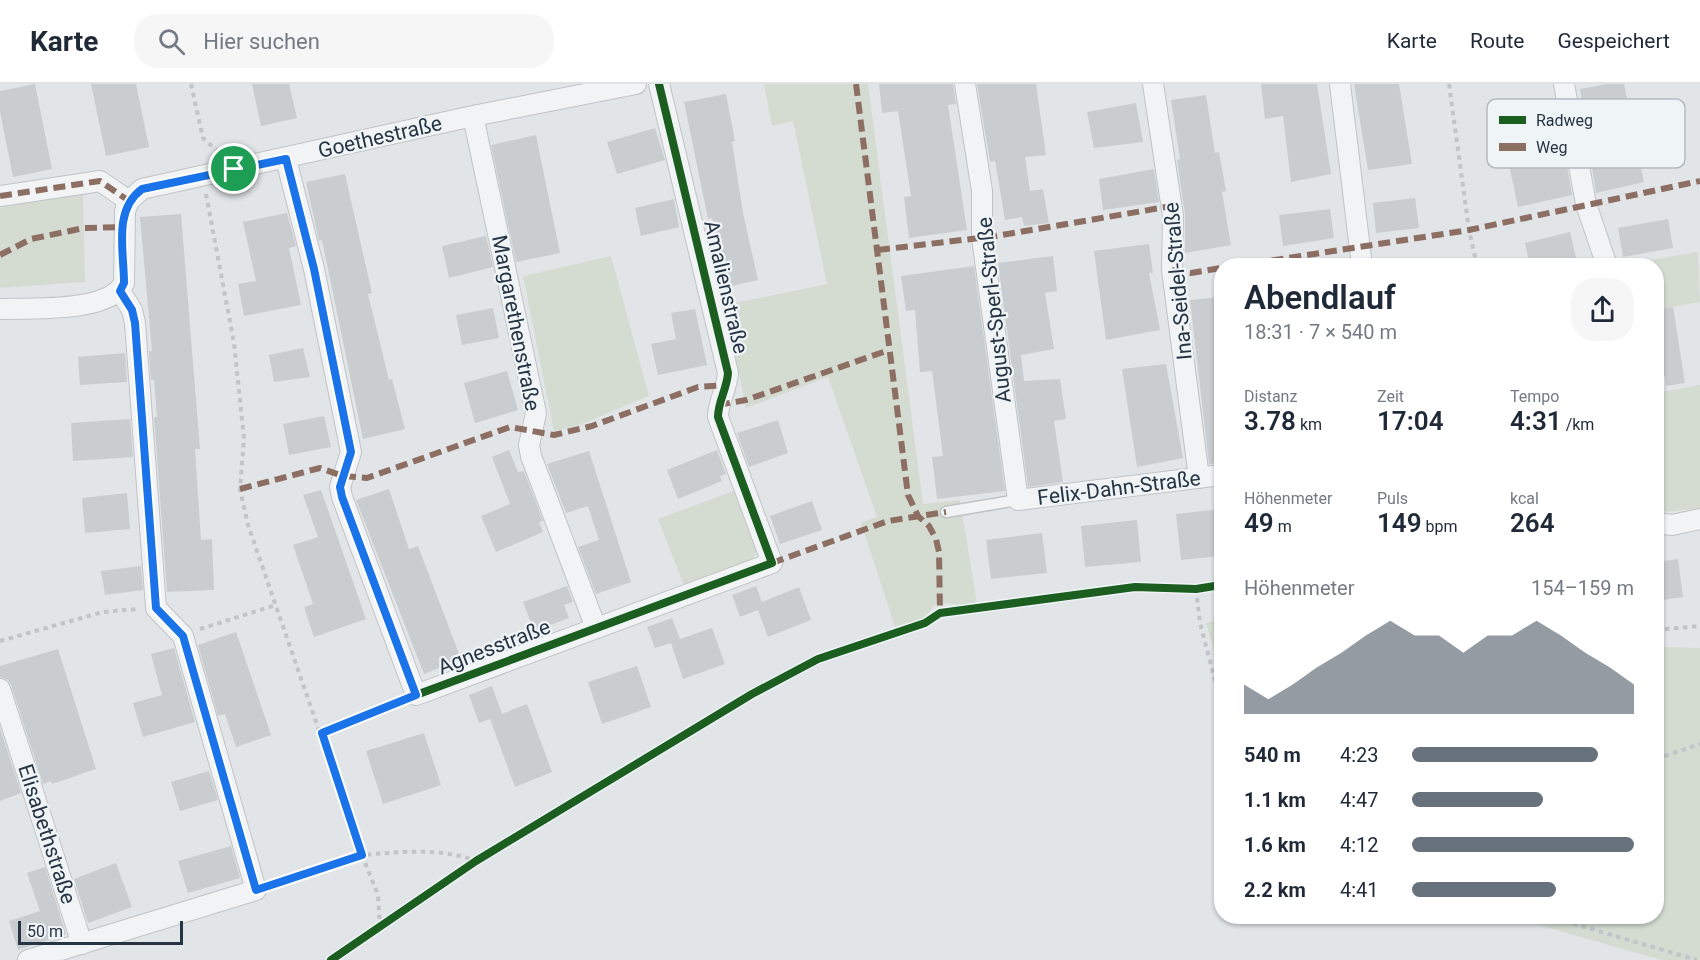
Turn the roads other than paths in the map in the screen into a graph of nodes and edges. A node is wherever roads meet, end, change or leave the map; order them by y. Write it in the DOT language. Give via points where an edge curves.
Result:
graph roads {
  1 [pos="636,84"];
  2 [pos="660,84"];
  3 [pos="965,84"];
  4 [pos="1153,84"];
  5 [pos="1340,84"];
  6 [pos="1564,84"];
  7 [pos="1567,99"];
  8 [pos="472,116"];
  9 [pos="286,159"];
  10 [pos="1579,168"];
  11 [pos="0,196"];
  12 [pos="129,201"];
  13 [pos="1361,258"];
  14 [pos="1604,258"];
  15 [pos="120,291"];
  16 [pos="0,309"];
  17 [pos="1214,475"];
  18 [pos="1199,477"];
  19 [pos="1018,500"];
  20 [pos="946,512"];
  21 [pos="1700,519"];
  22 [pos="1664,524"];
  23 [pos="772,563"];
  24 [pos="596,628"];
  25 [pos="0,689"];
  26 [pos="82,944"];
  27 [pos="27,960"];
  1 -- 8 [label="street, Goethestraße"];
  2 -- 23 [label="street, Amalienstraße" via="728,373 718,417"];
  3 -- 19 [label="street, August-Sperl-Straße" via="982,191 982,238"];
  4 -- 18 [label="street, Ina-Seidel-Straße" via="1173,216 1172,270"];
  5 -- 13 [label="street"];
  6 -- 7 [label="street"];
  8 -- 9 [label="street, Goethestraße"];
  8 -- 24 [label="street, Margarethenstraße" via="536,413 529,445 531,456"];
  9 -- 12 [label="street, Goethestraße" via="142,189"];
  9 -- 24 [label="street, Agnesstraße" via="314,269 351,452 340,487 342,497 416,695"];
  10 -- 14 [label="street" via="1586,204"];
  11 -- 12 [label="street" via="100,181"];
  12 -- 15 [label="street" via="123,229 124,283"];
  15 -- 16 [label="street" via="99,302"];
  15 -- 26 [label="street" via="135,323 156,608 183,636 256,890"];
  17 -- 18 [label="street, Felix-Dahn-Straße"];
  18 -- 19 [label="street, Felix-Dahn-Straße"];
  19 -- 20 [label="lane"];
  21 -- 22 [label="street"];
  23 -- 24 [label="street, Agnesstraße"];
  25 -- 26 [label="street, Elisabethstraße"];
  26 -- 27 [label="street"];
}
